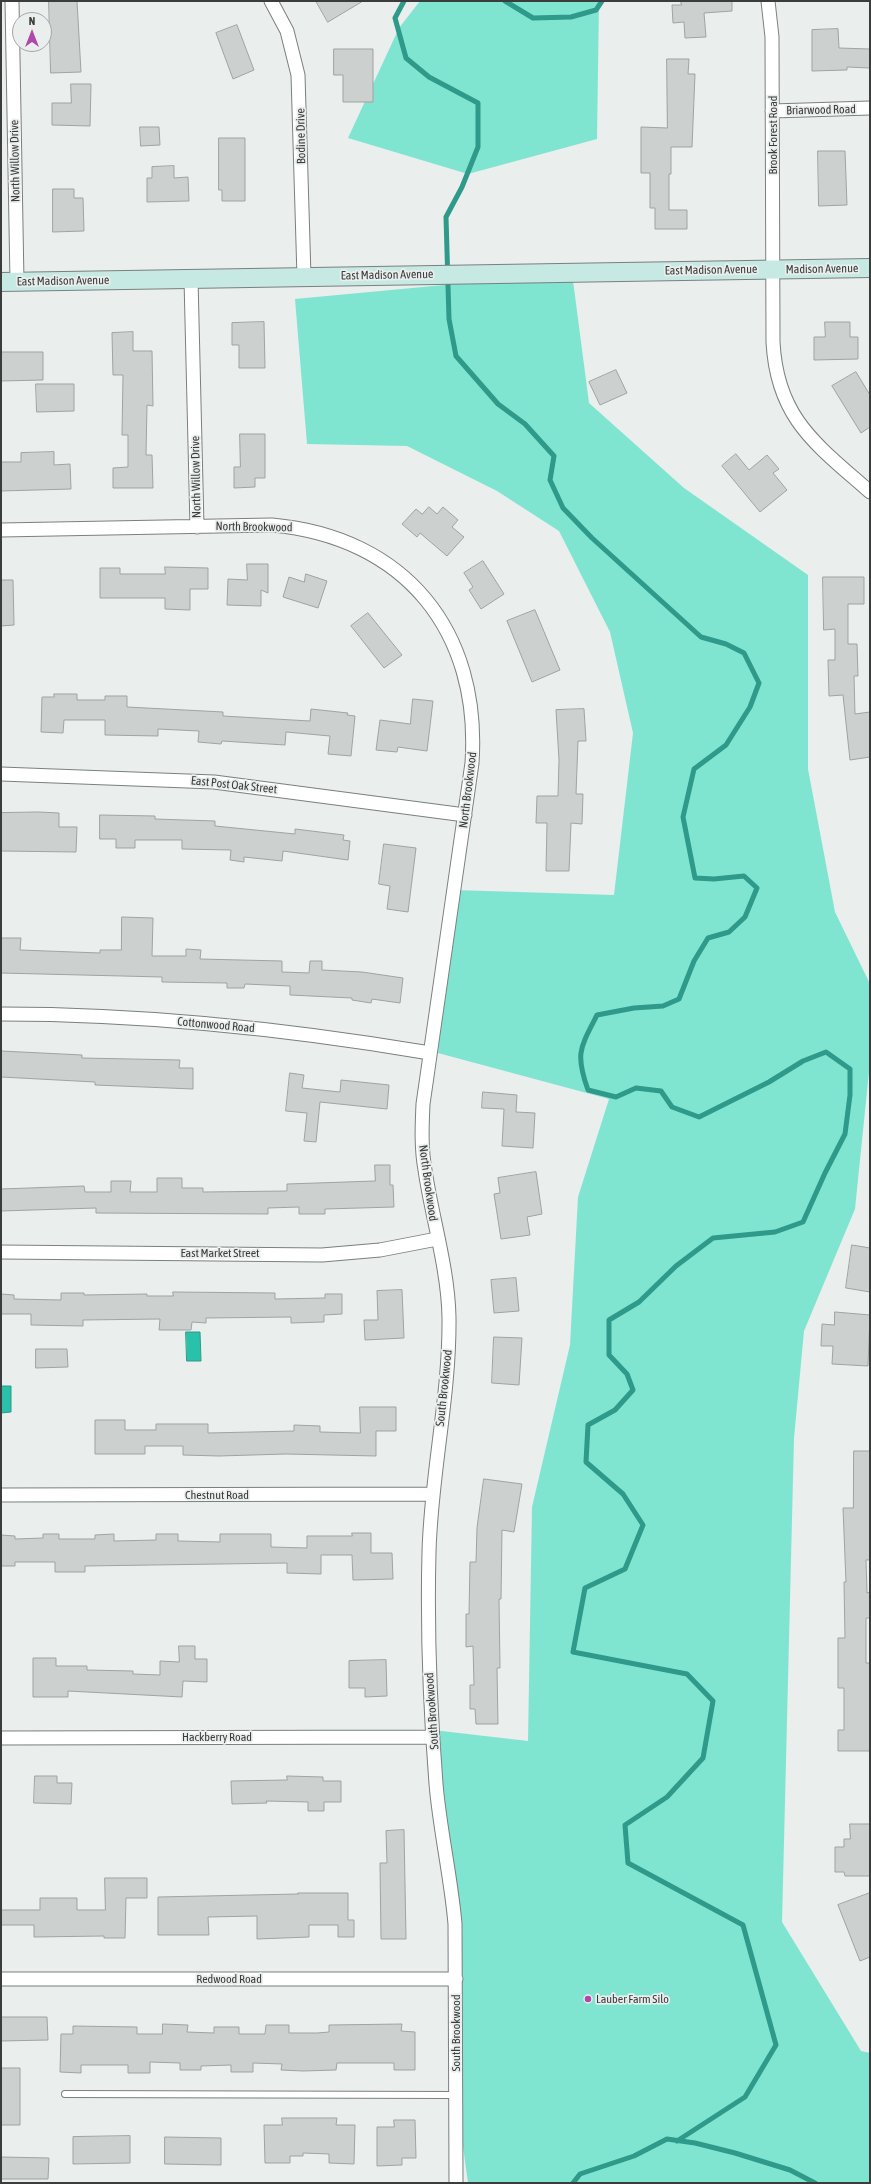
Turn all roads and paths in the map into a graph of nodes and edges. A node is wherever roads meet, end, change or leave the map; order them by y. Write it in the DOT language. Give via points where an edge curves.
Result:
graph roads {
  1 [pos="12,1"];
  2 [pos="272,1"];
  3 [pos="768,1"];
  4 [pos="7,40"];
  5 [pos="870,108"];
  6 [pos="772,111"];
  7 [pos="870,268"];
  8 [pos="774,269"];
  9 [pos="304,277"];
  10 [pos="192,279"];
  11 [pos="9,282"];
  12 [pos="870,492"];
  13 [pos="197,527"];
  14 [pos="1,530"];
  15 [pos="1,774"];
  16 [pos="465,815"];
  17 [pos="1,1014"];
  18 [pos="430,1053"];
  19 [pos="437,1239"];
  20 [pos="1,1252"];
  21 [pos="432,1494"];
  22 [pos="1,1495"];
  23 [pos="433,1737"];
  24 [pos="1,1738"];
  25 [pos="1,1979"];
  26 [pos="456,1979"];
  27 [pos="65,2094"];
  28 [pos="456,2095"];
  29 [pos="456,2183"];
  1 -- 4 [label="street, North Willow Drive"];
  2 -- 9 [label="street, Bodine Drive" via="287,31 298,76"];
  3 -- 6 [label="street, Brook Forest Road" via="772,37"];
  4 -- 11 [label="street, North Willow Drive"];
  5 -- 6 [label="street, Briarwood Road"];
  6 -- 8 [label="street, Brook Forest Road"];
  7 -- 8 [label="main road, Madison Avenue"];
  8 -- 9 [label="main road, East Madison Avenue"];
  8 -- 12 [label="street, Brook Forest Road" via="774,355 778,379 786,401 814,443"];
  9 -- 10 [label="main road, East Madison Avenue"];
  10 -- 11 [label="main road, East Madison Avenue"];
  10 -- 13 [label="street, North Willow Drive"];
  13 -- 14 [label="street, North Willow Drive"];
  13 -- 16 [label="street, North Brookwood" via="272,526 312,530 366,550 410,581 427,601 448,634 466,680 472,704 474,738"];
  15 -- 16 [label="street, East Post Oak Street" via="214,782"];
  16 -- 18 [label="street, North Brookwood"];
  17 -- 18 [label="street, Cottonwood Road" via="121,1017 189,1022 310,1034"];
  18 -- 19 [label="street, North Brookwood" via="423,1104 422,1139 424,1169"];
  19 -- 20 [label="street, East Market Street" via="380,1250 322,1255"];
  19 -- 21 [label="street, South Brookwood" via="447,1296 448,1353"];
  21 -- 22 [label="street, Chestnut Road"];
  21 -- 23 [label="street, South Brookwood" via="428,1627"];
  23 -- 24 [label="street, Hackberry Road"];
  23 -- 26 [label="street, South Brookwood" via="441,1831 451,1881"];
  25 -- 26 [label="street, Redwood Road"];
  26 -- 28 [label="street, South Brookwood"];
  27 -- 28 [label="lane"];
  28 -- 29 [label="street, South Brookwood"];
}
